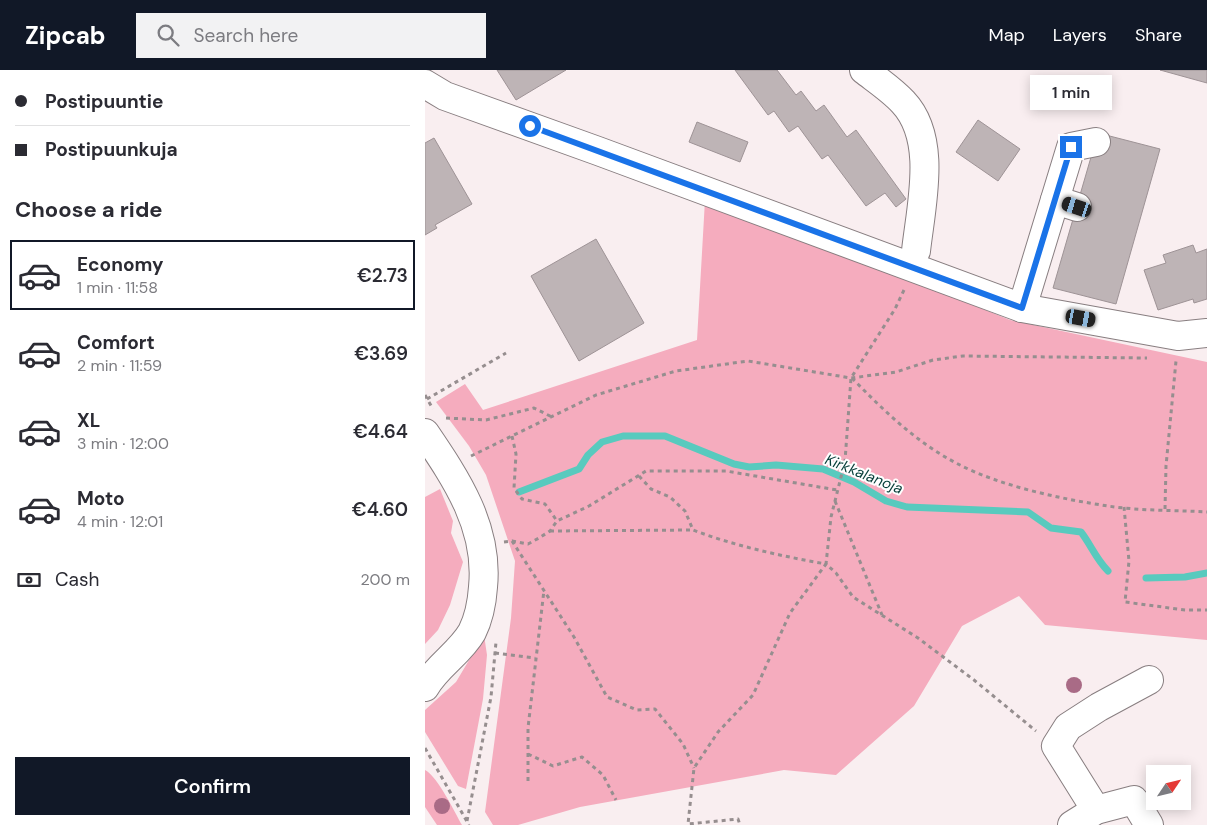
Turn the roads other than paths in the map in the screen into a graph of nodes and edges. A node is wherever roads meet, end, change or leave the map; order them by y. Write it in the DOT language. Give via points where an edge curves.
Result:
graph roads {
  1 [pos="864,70"];
  2 [pos="425,84"];
  3 [pos="1083,144"];
  4 [pos="914,259"];
  5 [pos="1022,308"];
  6 [pos="1207,333"];
  7 [pos="433,421"];
  8 [pos="427,680"];
  9 [pos="1149,680"];
  10 [pos="1096,810"];
  11 [pos="1072,825"];
  12 [pos="1149,825"];
  1 -- 4 [label="street" via="903,102 920,130 924,166 923,204"];
  2 -- 4 [label="street" via="445,96 598,151"];
  3 -- 5 [label="street" via="1066,203"];
  4 -- 5 [label="street"];
  5 -- 6 [label="street" via="1178,336"];
  7 -- 8 [label="street" via="473,514 483,551 484,576 481,602 472,631 454,655"];
  9 -- 10 [label="street" via="1068,727 1056,746"];
  10 -- 11 [label="street"];
  10 -- 12 [label="street" via="1134,800"];
}
